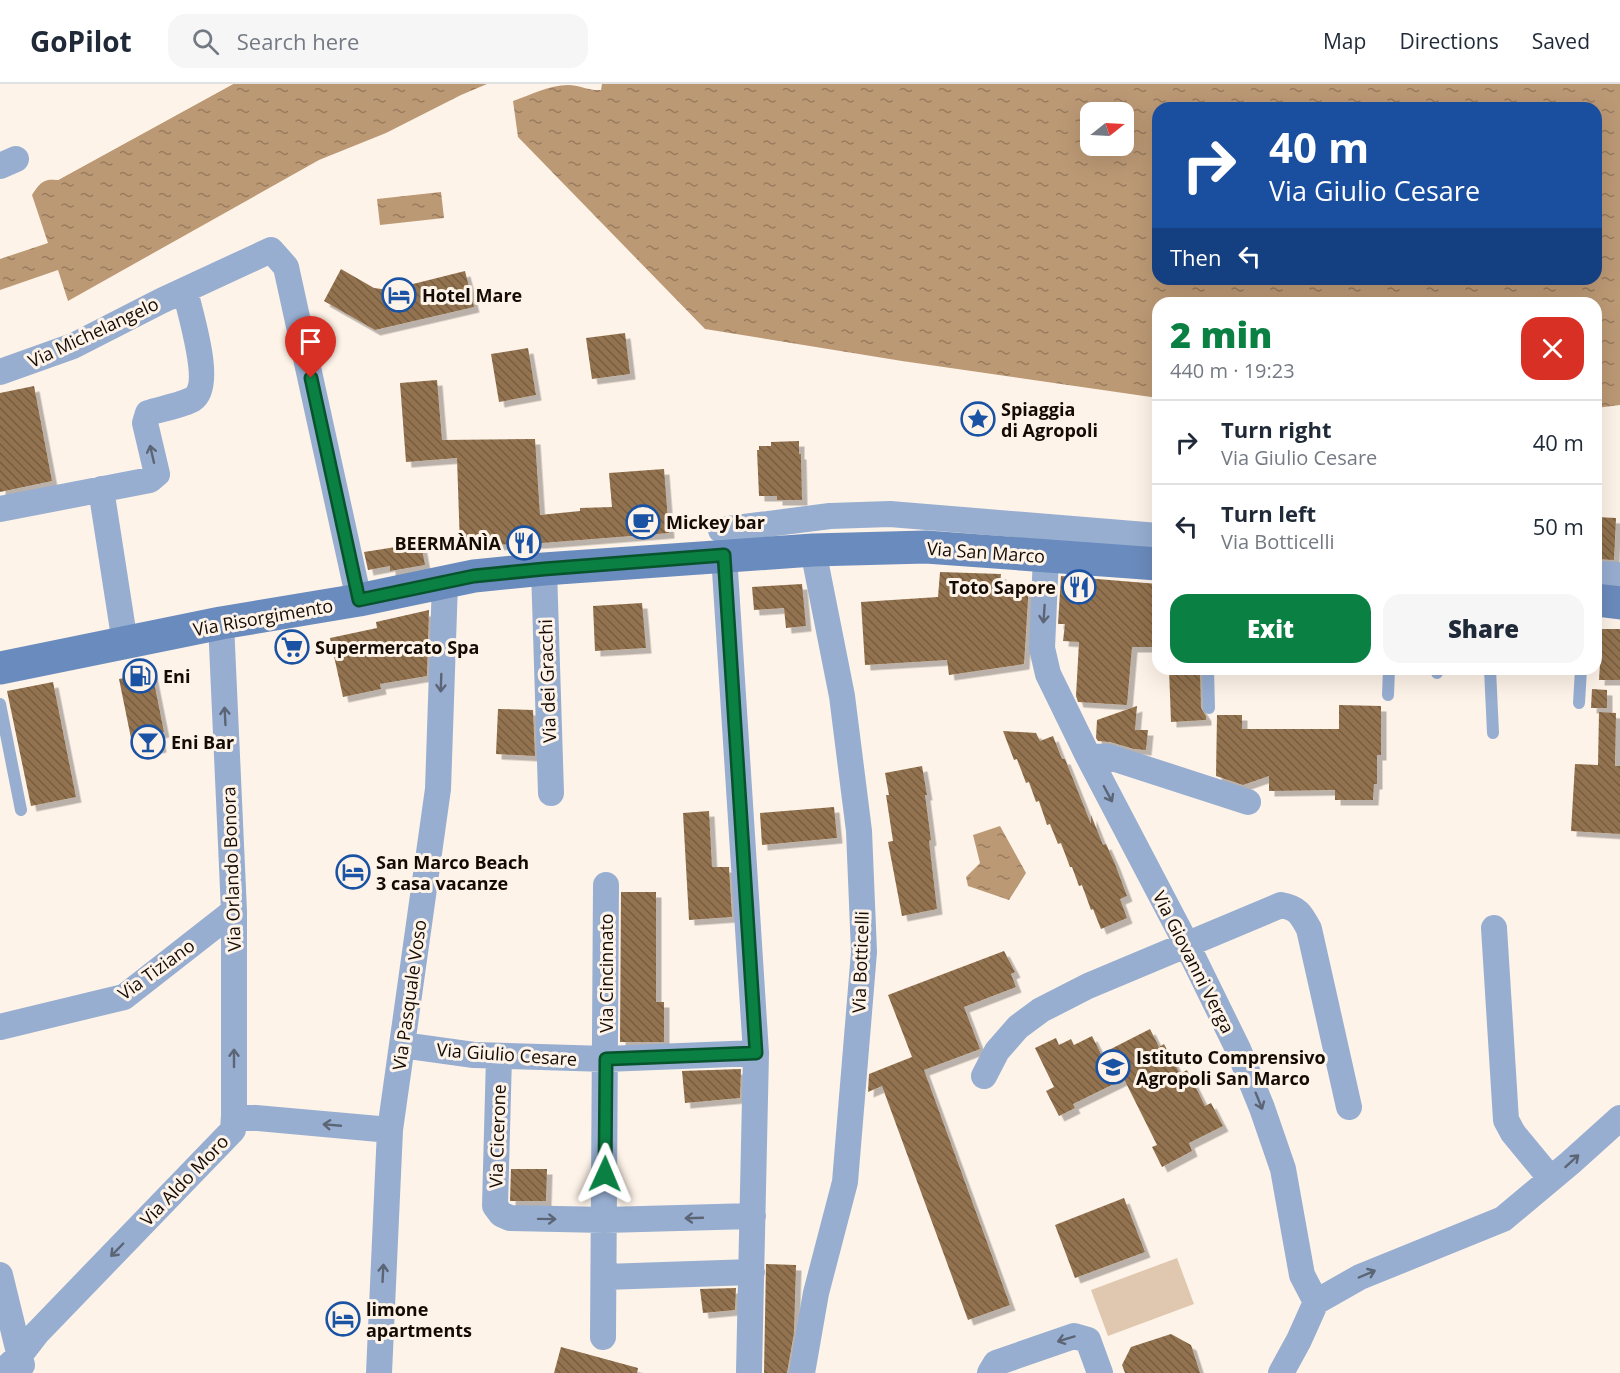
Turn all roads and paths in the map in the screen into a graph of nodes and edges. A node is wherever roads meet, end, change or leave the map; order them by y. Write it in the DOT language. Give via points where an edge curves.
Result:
graph roads {
  1 [pos="185,290"];
  2 [pos="0,372"];
  3 [pos="101,489"];
  4 [pos="0,509"];
  5 [pos="1152,536"];
  6 [pos="722,542"];
  7 [pos="813,550"];
  8 [pos="1046,556"];
  9 [pos="1152,564"];
  10 [pos="544,569"];
  11 [pos="1602,574"];
  12 [pos="1620,575"];
  13 [pos="445,582"];
  14 [pos="359,600"];
  15 [pos="1602,601"];
  16 [pos="1620,603"];
  17 [pos="220,623"];
  18 [pos="125,643"];
  19 [pos="0,668"];
  20 [pos="1208,675"];
  21 [pos="1389,675"];
  22 [pos="1490,675"];
  23 [pos="1581,675"];
  24 [pos="1388,695"];
  25 [pos="1579,703"];
  26 [pos="0,704"];
  27 [pos="1209,708"];
  28 [pos="1492,733"];
  29 [pos="1088,756"];
  30 [pos="551,793"];
  31 [pos="1248,802"];
  32 [pos="21,810"];
  33 [pos="606,885"];
  34 [pos="234,911"];
  35 [pos="1494,928"];
  36 [pos="1187,945"];
  37 [pos="0,1027"];
  38 [pos="402,1045"];
  39 [pos="756,1053"];
  40 [pos="499,1056"];
  41 [pos="606,1059"];
  42 [pos="984,1076"];
  43 [pos="1349,1107"];
  44 [pos="234,1116"];
  45 [pos="1620,1118"];
  46 [pos="390,1130"];
  47 [pos="1551,1179"];
  48 [pos="753,1216"];
  49 [pos="605,1220"];
  50 [pos="752,1272"];
  51 [pos="0,1275"];
  52 [pos="604,1277"];
  53 [pos="1316,1302"];
  54 [pos="603,1337"];
  55 [pos="15,1362"];
  56 [pos="749,1372"];
  57 [pos="1,1373"];
  58 [pos="379,1373"];
  59 [pos="802,1373"];
  60 [pos="990,1373"];
  61 [pos="1100,1373"];
  62 [pos="1281,1373"];
  1 -- 2 [label="street, Via Michelangelo" via="73,346"];
  3 -- 1 [label="street, one-way" via="150,480 157,474 146,423 148,413 193,399 199,392 203,372"];
  1 -- 14 [label="street, Via Michelangelo" via="271,250 286,267"];
  3 -- 4 [label="street"];
  3 -- 18 [label="street"];
  5 -- 6 [label="street" via="890,514 830,516"];
  6 -- 7 [label="main road, Via Risorgimento"];
  6 -- 10 [label="main road, Via Risorgimento"];
  6 -- 39 [label="street"];
  7 -- 8 [label="main road, Via San Marco" via="926,547"];
  7 -- 59 [label="street, Via Botticelli" via="842,696 857,820 864,952 845,1182 816,1293"];
  8 -- 9 [label="main road, Via San Marco"];
  8 -- 29 [label="street, Via Giovanni Verga, one-way" via="1042,648 1048,674"];
  10 -- 13 [label="main road, Via Risorgimento"];
  10 -- 30 [label="street, Via dei Gracchi"];
  11 -- 12 [label="street"];
  13 -- 14 [label="main road, Via Risorgimento"];
  13 -- 38 [label="street, Via Pasquale Voso, one-way" via="438,789"];
  14 -- 17 [label="main road, Via Risorgimento"];
  15 -- 16 [label="main road"];
  17 -- 18 [label="main road, Via Risorgimento"];
  34 -- 17 [label="street, Via Orlando Bonora, one-way"];
  18 -- 19 [label="main road, Via Risorgimento"];
  20 -- 27 [label="lane"];
  21 -- 24 [label="lane"];
  22 -- 28 [label="lane"];
  23 -- 25 [label="lane"];
  26 -- 32 [label="lane"];
  29 -- 31 [label="street" via="1109,757"];
  29 -- 36 [label="street, Via Giovanni Verga, one-way"];
  33 -- 41 [label="street, Via Cincinnato"];
  34 -- 37 [label="street, Via Tiziano" via="124,997"];
  44 -- 34 [label="street, Via Orlando Bonora, one-way"];
  35 -- 47 [label="street" via="1506,1120"];
  36 -- 42 [label="street" via="1041,1010 1017,1028"];
  36 -- 43 [label="street" via="1281,905 1302,915 1309,929"];
  36 -- 53 [label="street, Via Giovanni Verga, one-way" via="1262,1108 1283,1169 1302,1275"];
  38 -- 40 [label="street, Via Giulio Cesare"];
  38 -- 46 [label="street, Via Pasquale Voso"];
  39 -- 41 [label="street, Via Giulio Cesare"];
  39 -- 48 [label="street"];
  40 -- 41 [label="street, Via Giulio Cesare"];
  40 -- 49 [label="street, Via Cicerone, one-way" via="495,1206 510,1218"];
  41 -- 49 [label="street, Via Cincinnato"];
  46 -- 44 [label="street, Via Aldo Moro, one-way"];
  44 -- 55 [label="street, Via Aldo Moro, one-way" via="233,1130 37,1333"];
  47 -- 45 [label="street, one-way"];
  58 -- 46 [label="street, Via Pasquale Voso, one-way"];
  53 -- 47 [label="street, one-way" via="1360,1277 1503,1219"];
  48 -- 49 [label="street, Via Cicerone, one-way"];
  48 -- 50 [label="street"];
  49 -- 52 [label="street, Via Cincinnato"];
  50 -- 52 [label="street"];
  50 -- 56 [label="street"];
  51 -- 55 [label="street"];
  52 -- 54 [label="street, Via Cincinnato"];
  53 -- 62 [label="street"];
  55 -- 57 [label="street, Via Aldo Moro"];
  61 -- 60 [label="street, one-way" via="1088,1340 1074,1336 996,1363"];
}
